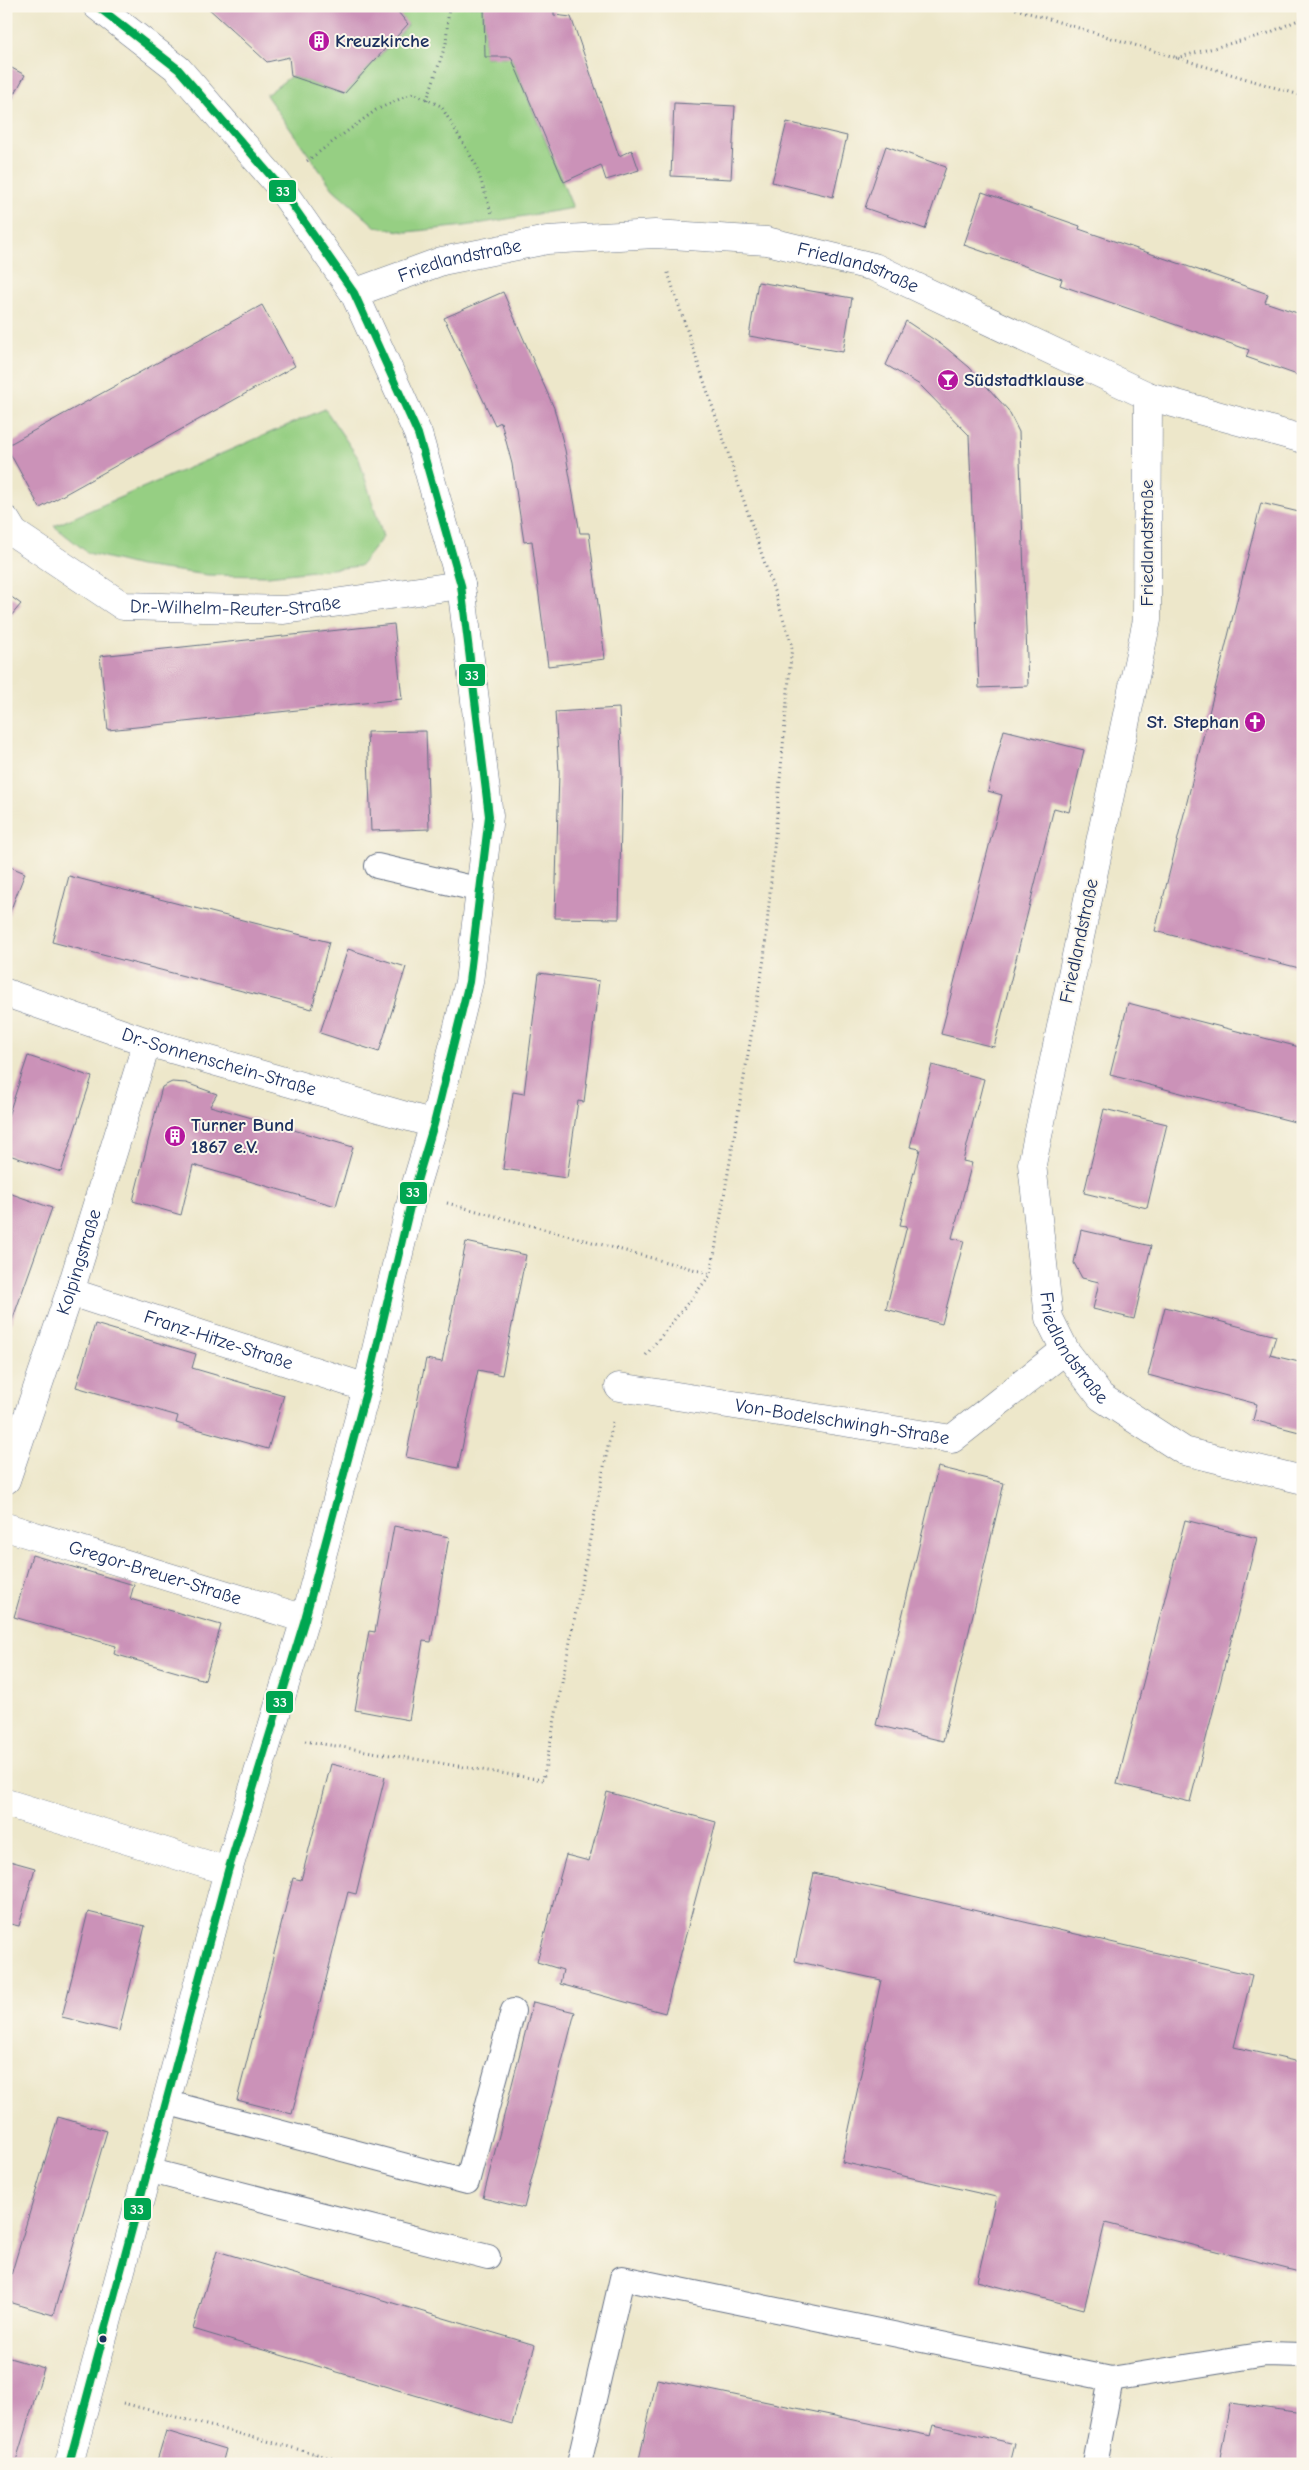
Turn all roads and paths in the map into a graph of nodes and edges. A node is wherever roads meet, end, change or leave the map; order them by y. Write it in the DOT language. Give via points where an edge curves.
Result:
graph roads {
  1 [pos="449,6"];
  2 [pos="1006,6"];
  3 [pos="104,8"];
  4 [pos="1303,18"];
  5 [pos="1176,58"];
  6 [pos="1303,96"];
  7 [pos="427,100"];
  8 [pos="277,183"];
  9 [pos="655,234"];
  10 [pos="503,249"];
  11 [pos="354,293"];
  12 [pos="1148,396"];
  13 [pos="1303,439"];
  14 [pos="6,520"];
  15 [pos="461,585"];
  16 [pos="376,866"];
  17 [pos="481,890"];
  18 [pos="6,993"];
  19 [pos="147,1042"];
  20 [pos="434,1124"];
  21 [pos="413,1194"];
  22 [pos="711,1274"];
  23 [pos="70,1292"];
  24 [pos="1065,1350"];
  25 [pos="619,1387"];
  26 [pos="366,1388"];
  27 [pos="6,1480"];
  28 [pos="1303,1480"];
  29 [pos="6,1527"];
  30 [pos="305,1619"];
  31 [pos="269,1735"];
  32 [pos="6,1803"];
  33 [pos="228,1871"];
  34 [pos="513,2011"];
  35 [pos="164,2102"];
  36 [pos="147,2170"];
  37 [pos="488,2257"];
  38 [pos="1303,2355"];
  39 [pos="1111,2379"];
  40 [pos="88,2390"];
  41 [pos="315,2454"];
  42 [pos="69,2464"];
  43 [pos="312,2464"];
  44 [pos="354,2464"];
  45 [pos="579,2464"];
  46 [pos="1095,2464"];
  1 -- 7 [label="path" via="446,43"];
  2 -- 5 [label="path"];
  3 -- 8 [label="street" via="178,69"];
  4 -- 5 [label="path" via="1266,34"];
  5 -- 6 [label="path"];
  7 -- 8 [label="path" via="413,93 376,110"];
  7 -- 10 [label="path" via="441,106 476,165"];
  8 -- 11 [label="street"];
  9 -- 10 [label="street, Friedlandstraße" via="546,240"];
  9 -- 12 [label="street, Friedlandstraße" via="767,240 874,267"];
  9 -- 22 [label="path" via="792,646 764,959"];
  10 -- 11 [label="street, Friedlandstraße" via="442,261"];
  11 -- 15 [label="street" via="418,434"];
  12 -- 13 [label="street"];
  12 -- 24 [label="street, Friedlandstraße" via="1147,620 1032,1164 1050,1318"];
  14 -- 15 [label="street, Dr.-Wilhelm-Reuter-Straße" via="14,533 124,606 284,610"];
  15 -- 17 [label="street" via="489,816"];
  16 -- 17 [label="lane"];
  17 -- 20 [label="street" via="469,982"];
  18 -- 19 [label="street, Dr.-Sonnenschein-Straße"];
  19 -- 20 [label="street, Dr.-Sonnenschein-Straße"];
  19 -- 23 [label="street, Kolpingstraße"];
  20 -- 21 [label="street"];
  21 -- 22 [label="path"];
  21 -- 26 [label="street"];
  22 -- 25 [label="path"];
  23 -- 26 [label="street, Franz-Hitze-Straße"];
  23 -- 27 [label="street, Kolpingstraße"];
  24 -- 25 [label="street, Von-Bodelschwingh-Straße" via="952,1439"];
  24 -- 28 [label="street, Friedlandstraße" via="1102,1397 1184,1451"];
  25 -- 31 [label="path" via="543,1780"];
  26 -- 30 [label="street"];
  29 -- 30 [label="street, Gregor-Breuer-Straße"];
  30 -- 31 [label="street"];
  31 -- 33 [label="street"];
  32 -- 33 [label="street"];
  33 -- 35 [label="street"];
  34 -- 35 [label="lane" via="467,2182"];
  35 -- 36 [label="street"];
  36 -- 37 [label="lane"];
  36 -- 40 [label="street"];
  38 -- 39 [label="lane" via="1266,2354"];
  39 -- 45 [label="lane" via="622,2278"];
  39 -- 46 [label="lane"];
  40 -- 41 [label="path" via="133,2406"];
  40 -- 42 [label="street"];
  41 -- 43 [label="path"];
  41 -- 44 [label="path"];
}
